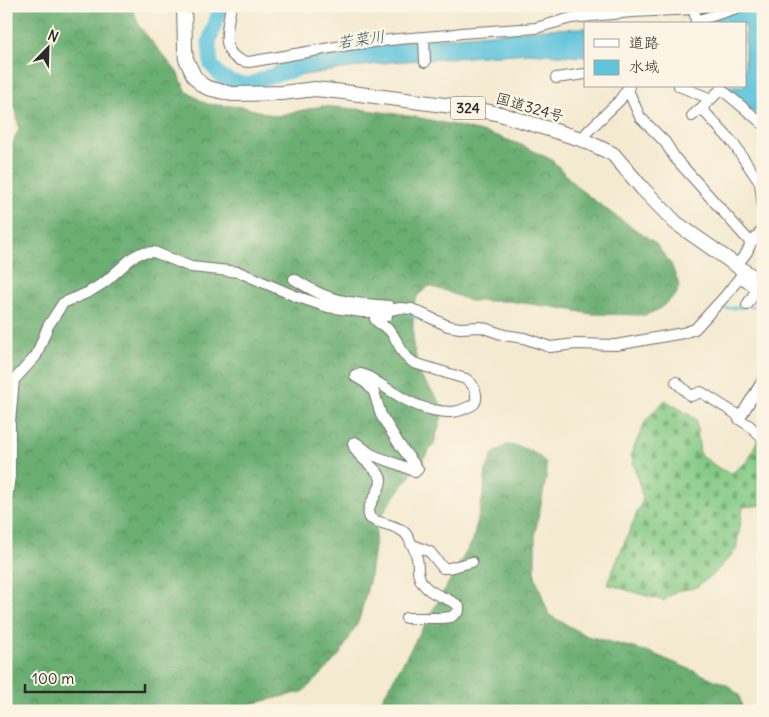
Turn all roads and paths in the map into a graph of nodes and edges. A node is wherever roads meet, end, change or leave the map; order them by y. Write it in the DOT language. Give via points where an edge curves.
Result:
graph roads {
  1 [pos="184,6"];
  2 [pos="231,6"];
  3 [pos="743,6"];
  4 [pos="698,8"];
  5 [pos="645,9"];
  6 [pos="632,12"];
  7 [pos="633,22"];
  8 [pos="424,38"];
  9 [pos="425,62"];
  10 [pos="584,74"];
  11 [pos="556,78"];
  12 [pos="629,88"];
  13 [pos="684,88"];
  14 [pos="711,99"];
  15 [pos="701,108"];
  16 [pos="692,116"];
  17 [pos="763,124"];
  18 [pos="581,139"];
  19 [pos="761,181"];
  20 [pos="763,207"];
  21 [pos="763,229"];
  22 [pos="751,242"];
  23 [pos="736,265"];
  24 [pos="294,279"];
  25 [pos="760,285"];
  26 [pos="747,305"];
  27 [pos="400,308"];
  28 [pos="412,309"];
  29 [pos="763,380"];
  30 [pos="676,382"];
  31 [pos="739,419"];
  32 [pos="763,439"];
  33 [pos="6,506"];
  34 [pos="411,544"];
  35 [pos="472,562"];
  36 [pos="406,618"];
  1 -- 18 [label="highway, 国道324号 / 324" via="188,65 202,85 214,90 240,94 315,90 344,92 500,114"];
  2 -- 8 [label="street" via="227,45 229,52 241,61 348,44"];
  3 -- 4 [label="street" via="696,21"];
  4 -- 5 [label="street"];
  5 -- 6 [label="street"];
  6 -- 7 [label="street"];
  6 -- 8 [label="street" via="571,18 536,28"];
  8 -- 9 [label="street"];
  10 -- 11 [label="street"];
  12 -- 18 [label="street"];
  12 -- 22 [label="street" via="640,117"];
  13 -- 14 [label="street"];
  14 -- 15 [label="street"];
  14 -- 17 [label="street" via="721,89"];
  15 -- 16 [label="street"];
  15 -- 19 [label="street"];
  18 -- 23 [label="highway, 国道324号 / 324" via="612,154 676,223"];
  19 -- 20 [label="street"];
  21 -- 22 [label="street"];
  22 -- 23 [label="street"];
  23 -- 25 [label="highway, 国道324号 / 324"];
  24 -- 27 [label="street" via="319,294 336,299"];
  25 -- 26 [label="street"];
  25 -- 28 [label="street" via="740,277 695,329 616,345 550,347 481,326 448,326"];
  27 -- 28 [label="street"];
  27 -- 33 [label="street" via="362,312 328,307 239,272 191,267 154,252 133,257 90,292 63,303 48,326 36,356 14,380"];
  28 -- 34 [label="street" via="375,319 388,329 407,359 472,383 476,401 458,413 431,410 404,399 367,376 356,375 374,392 381,415 418,469 416,472 373,455 353,443 358,454 381,479 368,511 370,518 399,528"];
  29 -- 31 [label="street"];
  30 -- 31 [label="street" via="691,396 701,392"];
  31 -- 32 [label="street"];
  34 -- 35 [label="street" via="430,552 443,568"];
  34 -- 36 [label="street" via="422,583 430,592 459,606 451,617"];
}
